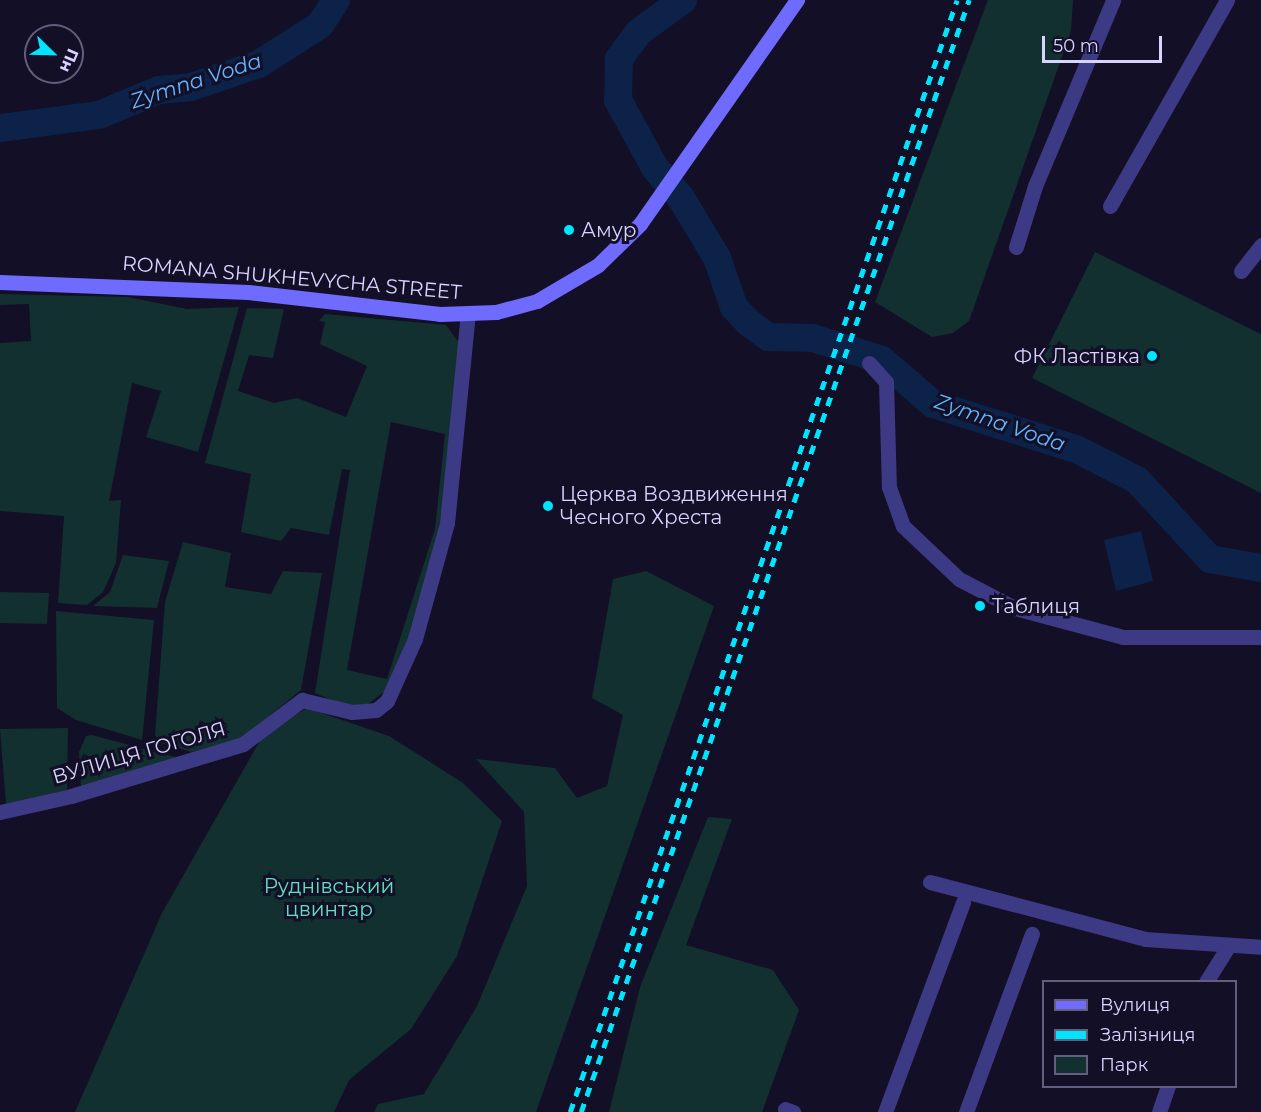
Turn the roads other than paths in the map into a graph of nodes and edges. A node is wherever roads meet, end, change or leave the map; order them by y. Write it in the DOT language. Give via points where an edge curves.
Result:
graph roads {
  1 [pos="797,0"];
  2 [pos="1113,0"];
  3 [pos="1227,0"];
  4 [pos="1110,206"];
  5 [pos="1261,245"];
  6 [pos="1016,248"];
  7 [pos="1241,271"];
  8 [pos="0,282"];
  9 [pos="468,314"];
  10 [pos="869,363"];
  11 [pos="1261,637"];
  12 [pos="0,812"];
  13 [pos="930,882"];
  14 [pos="963,902"];
  15 [pos="1032,934"];
  16 [pos="1229,945"];
  17 [pos="1261,947"];
  18 [pos="1207,980"];
  19 [pos="1167,1088"];
  20 [pos="885,1112"];
  21 [pos="966,1112"];
  22 [pos="1159,1112"];
  1 -- 9 [label="main road, ROMANA SHUKHEVYCHA STREET" via="653,208 598,265 563,290 496,312"];
  2 -- 6 [label="street" via="1035,186"];
  3 -- 4 [label="street"];
  5 -- 7 [label="street"];
  8 -- 9 [label="main road, ROMANA SHUKHEVYCHA STREET" via="226,291"];
  9 -- 12 [label="street, ВУЛИЦЯ ГОГОЛЯ" via="447,523 398,681 387,701 366,712 311,699 293,703 243,744 211,756"];
  10 -- 11 [label="street" via="886,382 889,487 903,526 959,579 1015,608 1123,637"];
  13 -- 16 [label="street" via="1145,939"];
  14 -- 20 [label="street"];
  15 -- 21 [label="street"];
  16 -- 17 [label="street"];
  16 -- 18 [label="street"];
  19 -- 22 [label="street"];
}
